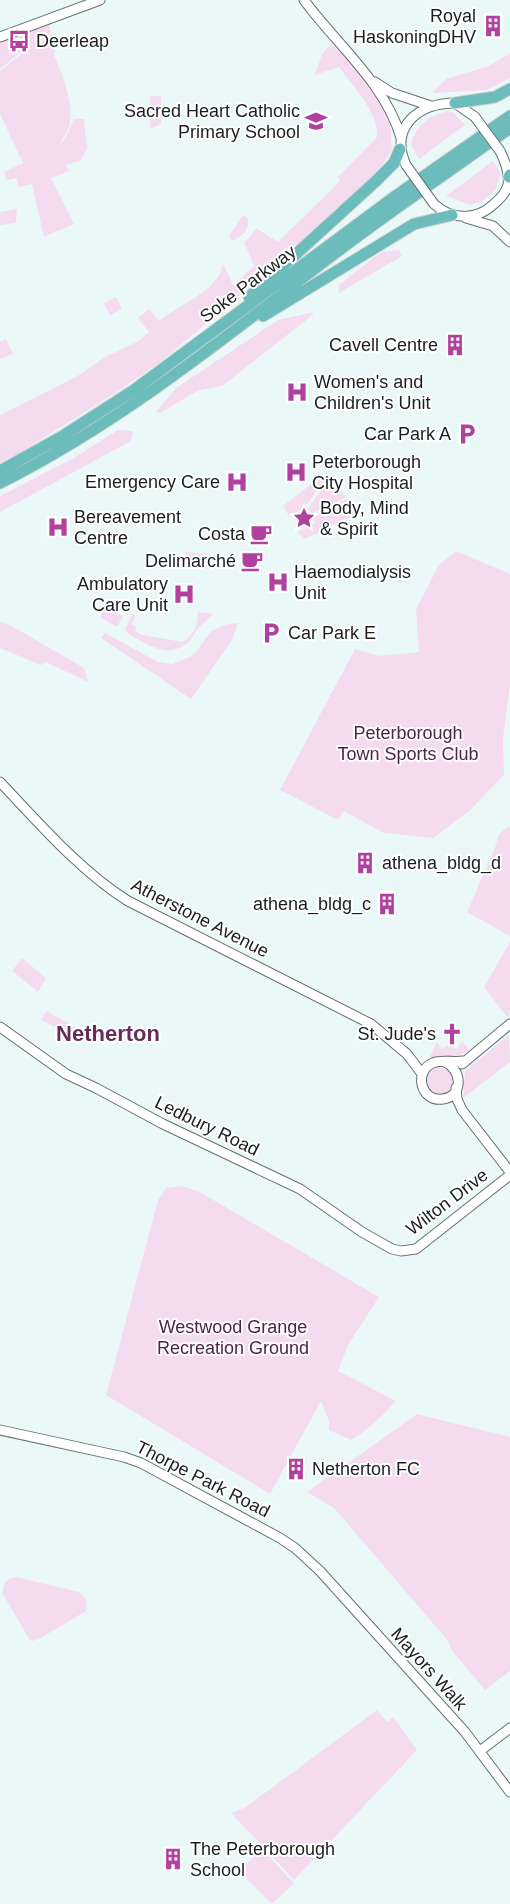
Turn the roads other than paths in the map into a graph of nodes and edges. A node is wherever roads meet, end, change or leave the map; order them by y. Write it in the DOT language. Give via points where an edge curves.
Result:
graph roads {
  1 [pos="100,0"];
  2 [pos="304,0"];
  3 [pos="0,37"];
  4 [pos="369,77"];
  5 [pos="510,89"];
  6 [pos="455,103"];
  7 [pos="431,106"];
  8 [pos="510,116"];
  9 [pos="510,128"];
  10 [pos="401,144"];
  11 [pos="509,183"];
  12 [pos="452,216"];
  13 [pos="464,218"];
  14 [pos="510,242"];
  15 [pos="205,345"];
  16 [pos="0,471"];
  17 [pos="0,482"];
  18 [pos="0,782"];
  19 [pos="510,1024"];
  20 [pos="0,1028"];
  21 [pos="406,1054"];
  22 [pos="464,1061"];
  23 [pos="445,1062"];
  24 [pos="432,1063"];
  25 [pos="422,1074"];
  26 [pos="458,1074"];
  27 [pos="456,1088"];
  28 [pos="444,1099"];
  29 [pos="462,1110"];
  30 [pos="510,1173"];
  31 [pos="401,1251"];
  32 [pos="0,1430"];
  33 [pos="320,1571"];
  34 [pos="510,1728"];
  35 [pos="480,1751"];
  36 [pos="510,1792"];
  1 -- 3 [label="street"];
  2 -- 4 [label="street"];
  4 -- 7 [label="street" via="392,93"];
  4 -- 10 [label="street" via="395,119"];
  5 -- 6 [label="highway" via="495,97"];
  6 -- 7 [label="street"];
  6 -- 11 [label="street, bridge" via="475,117 500,151"];
  7 -- 10 [label="street" via="411,119"];
  8 -- 15 [label="highway, Soke Parkway" via="397,195"];
  9 -- 15 [label="highway, Soke Parkway"];
  10 -- 12 [label="street, bridge" via="406,165 434,204"];
  10 -- 15 [label="highway" via="394,163"];
  11 -- 13 [label="street" via="491,207"];
  12 -- 13 [label="street"];
  12 -- 15 [label="highway" via="414,224"];
  13 -- 14 [label="street" via="493,226"];
  15 -- 16 [label="highway, Soke Parkway" via="61,437"];
  15 -- 17 [label="highway, Soke Parkway" via="158,386 44,459"];
  18 -- 21 [label="street, Atherstone Avenue" via="88,872 116,893 359,1018"];
  19 -- 22 [label="street"];
  20 -- 31 [label="street, Ledbury Road" via="66,1074 300,1189 362,1232"];
  21 -- 24 [label="street, Atherstone Avenue"];
  21 -- 25 [label="street, Atherstone Avenue"];
  22 -- 23 [label="street"];
  22 -- 26 [label="street"];
  23 -- 24 [label="street"];
  23 -- 26 [label="street"];
  24 -- 25 [label="street"];
  25 -- 28 [label="street" via="424,1091 433,1098"];
  26 -- 27 [label="street"];
  27 -- 28 [label="street"];
  27 -- 29 [label="street"];
  28 -- 29 [label="street"];
  29 -- 30 [label="street"];
  30 -- 31 [label="street, Wilton Drive" via="416,1249"];
  32 -- 33 [label="street, Thorpe Park Road" via="141,1463 280,1538"];
  33 -- 35 [label="street, Mayors Walk"];
  34 -- 35 [label="street"];
  35 -- 36 [label="street, Mayors Walk"];
}
